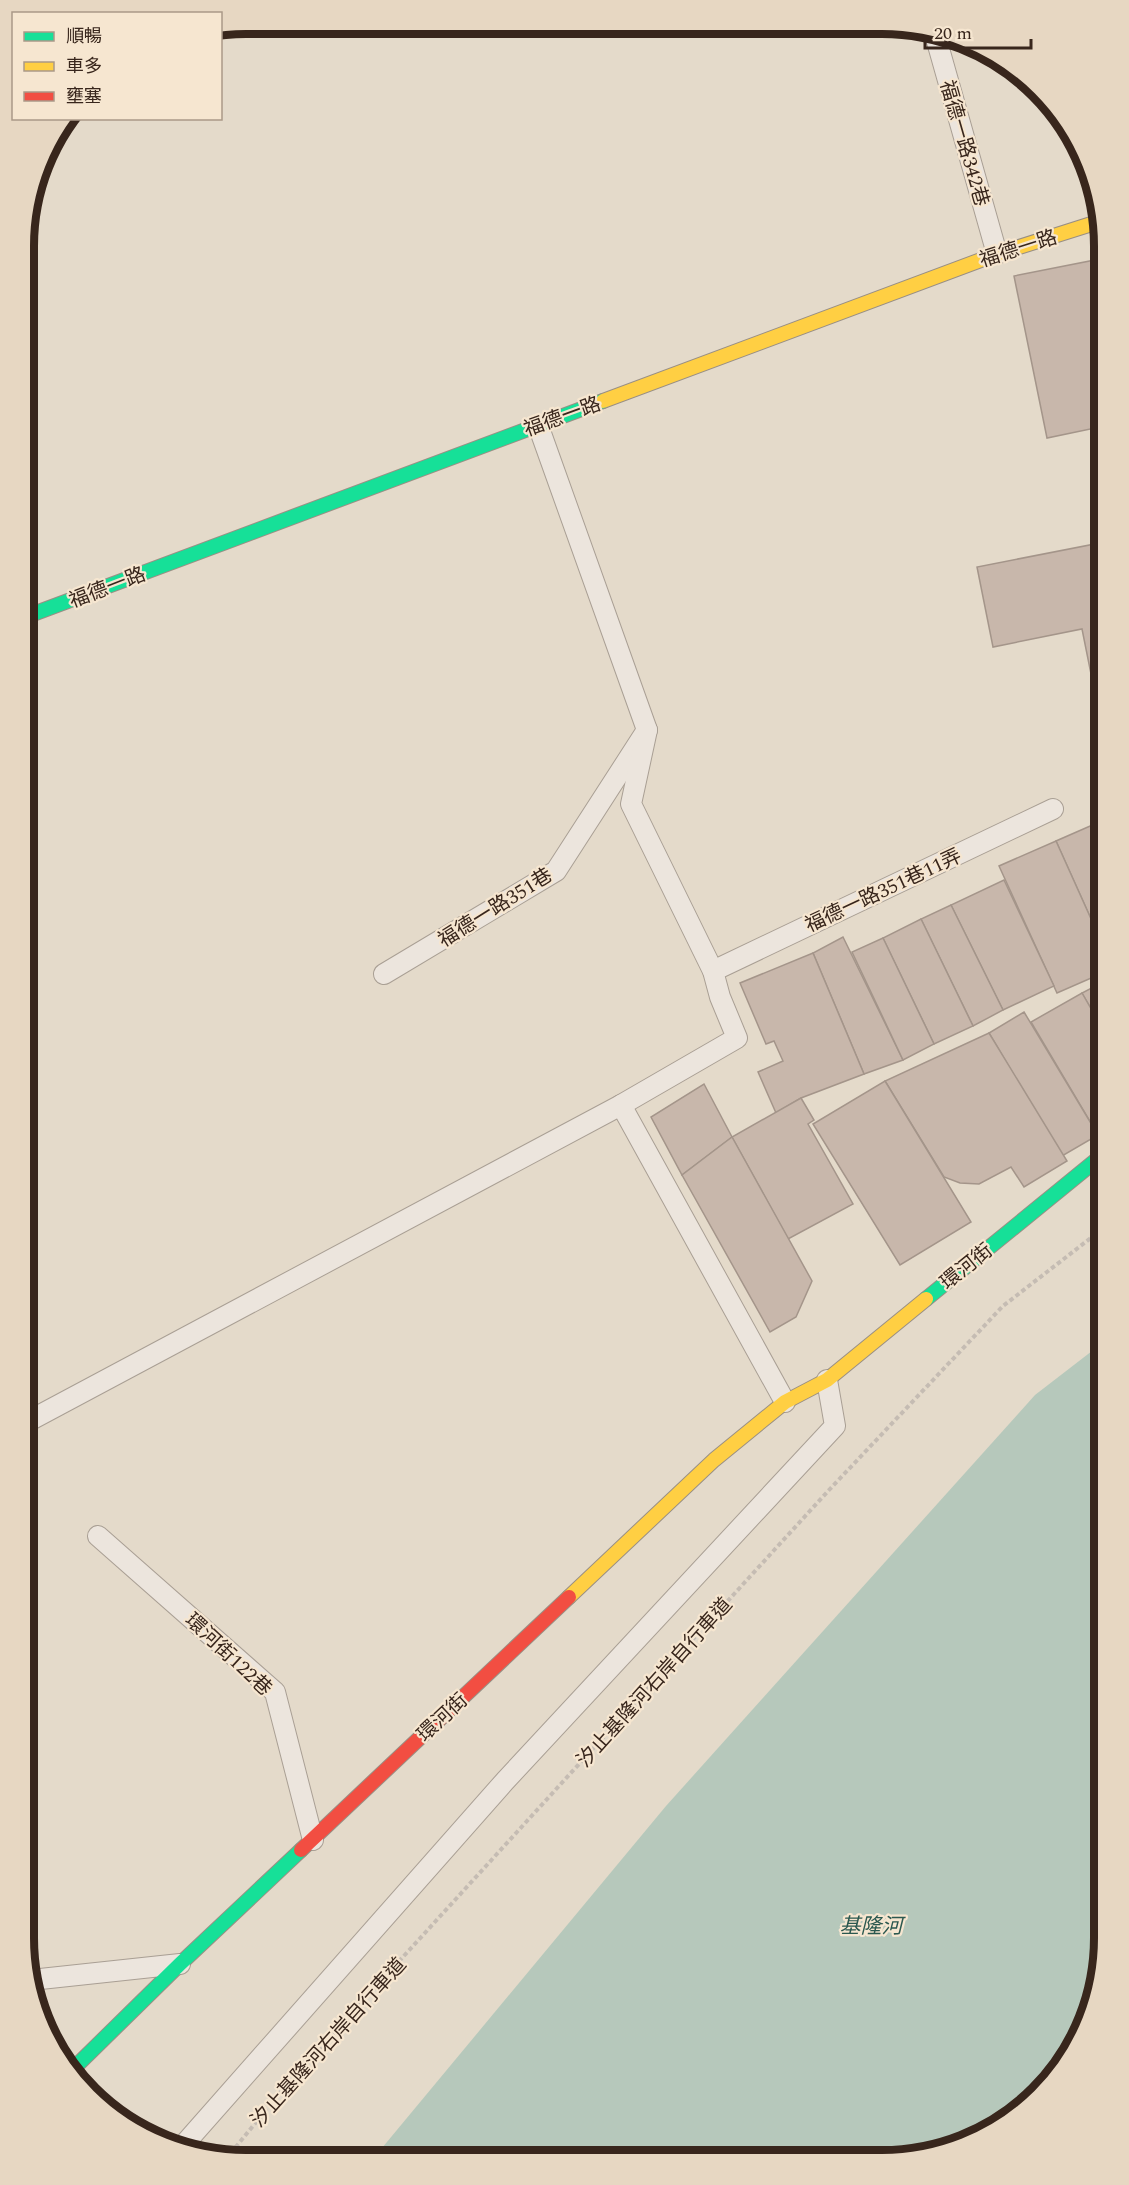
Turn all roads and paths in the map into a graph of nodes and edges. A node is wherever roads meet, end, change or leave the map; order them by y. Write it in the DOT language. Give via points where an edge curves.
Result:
graph roads {
  1 [pos="937,42"];
  2 [pos="1093,223"];
  3 [pos="997,254"];
  4 [pos="538,425"];
  5 [pos="34,614"];
  6 [pos="647,730"];
  7 [pos="1053,809"];
  8 [pos="713,970"];
  9 [pos="384,974"];
  10 [pos="621,1105"];
  11 [pos="1094,1162"];
  12 [pos="1094,1236"];
  13 [pos="827,1380"];
  14 [pos="785,1402"];
  15 [pos="34,1418"];
  16 [pos="98,1536"];
  17 [pos="313,1840"];
  18 [pos="180,1964"];
  19 [pos="39,1979"];
  20 [pos="76,2066"];
  21 [pos="187,2141"];
  22 [pos="233,2150"];
  1 -- 3 [label="lane, 福德一路342巷"];
  2 -- 3 [label="street, 福德一路"];
  3 -- 4 [label="street, 福德一路"];
  4 -- 5 [label="street, 福德一路"];
  4 -- 6 [label="lane"];
  6 -- 8 [label="lane" via="631,804"];
  6 -- 9 [label="lane, 福德一路351巷" via="556,871"];
  7 -- 8 [label="lane, 福德一路351巷11弄"];
  8 -- 10 [label="lane" via="736,1038"];
  10 -- 14 [label="lane"];
  10 -- 15 [label="lane"];
  11 -- 13 [label="street, 環河街"];
  12 -- 22 [label="path, 汐止基隆河右岸自行車道" via="1003,1306 829,1490 288,2083"];
  13 -- 14 [label="street, 環河街"];
  13 -- 21 [label="lane" via="835,1426 505,1781"];
  14 -- 17 [label="street, 環河街" via="714,1460"];
  16 -- 17 [label="lane, 環河街122巷" via="275,1692"];
  17 -- 18 [label="street, 環河街"];
  18 -- 19 [label="lane"];
  18 -- 20 [label="street, 環河街"];
}
